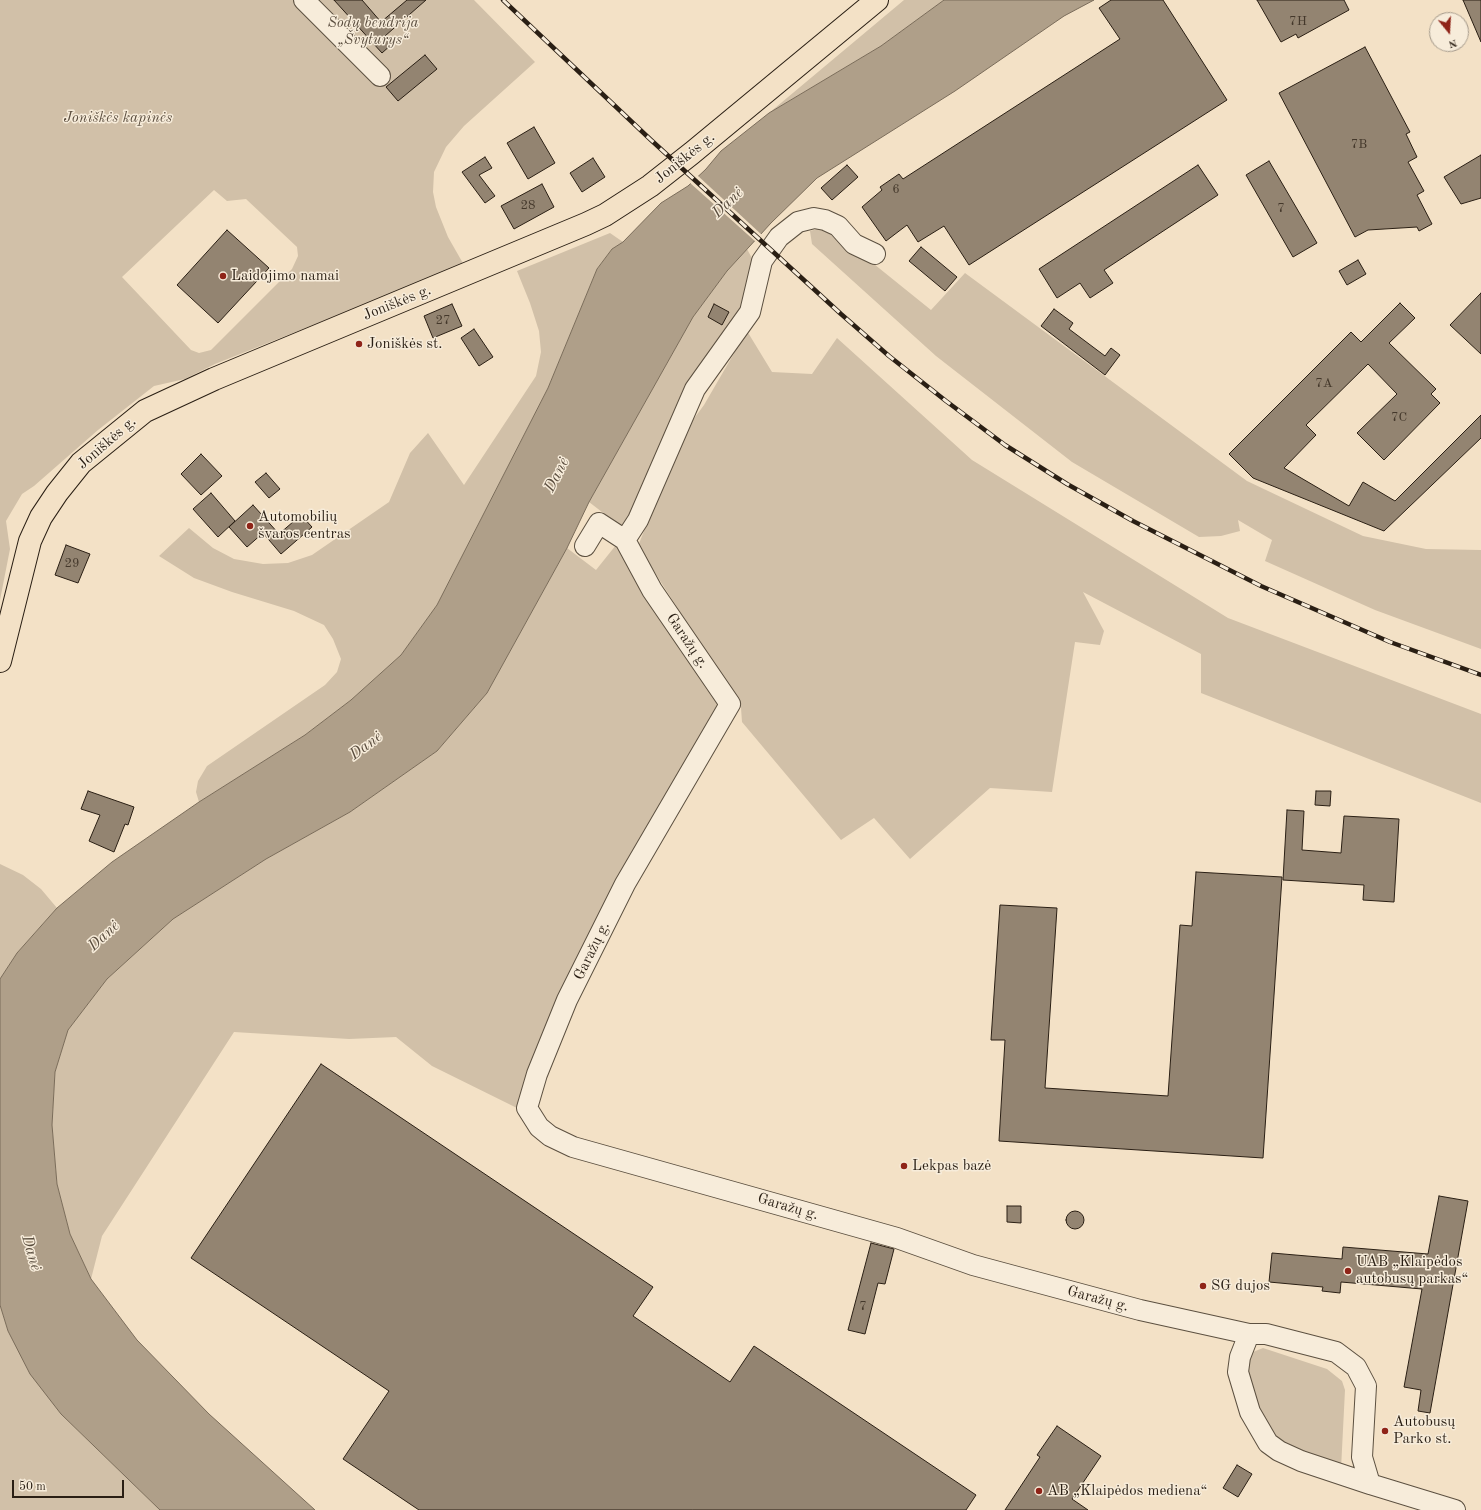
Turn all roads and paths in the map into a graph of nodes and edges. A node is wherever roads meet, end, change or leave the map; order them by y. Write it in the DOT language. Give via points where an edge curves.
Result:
graph roads {
  1 [pos="304,0"];
  2 [pos="877,0"];
  3 [pos="380,76"];
  4 [pos="875,254"];
  5 [pos="625,540"];
  6 [pos="585,546"];
  7 [pos="0,661"];
  8 [pos="1249,1334"];
  9 [pos="1370,1484"];
  10 [pos="1455,1510"];
  1 -- 3 [label="street"];
  2 -- 7 [label="main road, Joniškės g." via="674,167 605,215 208,382 139,416 81,463 41,517 30,541"];
  4 -- 5 [label="street" via="854,244 838,226 814,218 798,222 779,237 762,261 750,312 695,389 638,520"];
  5 -- 6 [label="street" via="600,523"];
  5 -- 8 [label="street, Garažų g." via="652,590 730,704 625,884 567,1000 537,1074 527,1108 539,1127 550,1136 573,1147 897,1238 973,1265 1140,1310"];
  8 -- 9 [label="street" via="1240,1357 1238,1372 1250,1412 1268,1444 1279,1452 1301,1461"];
  8 -- 9 [label="street, Garažų g." via="1266,1334 1336,1352 1356,1366 1366,1386 1362,1457"];
  9 -- 10 [label="street"];
}
